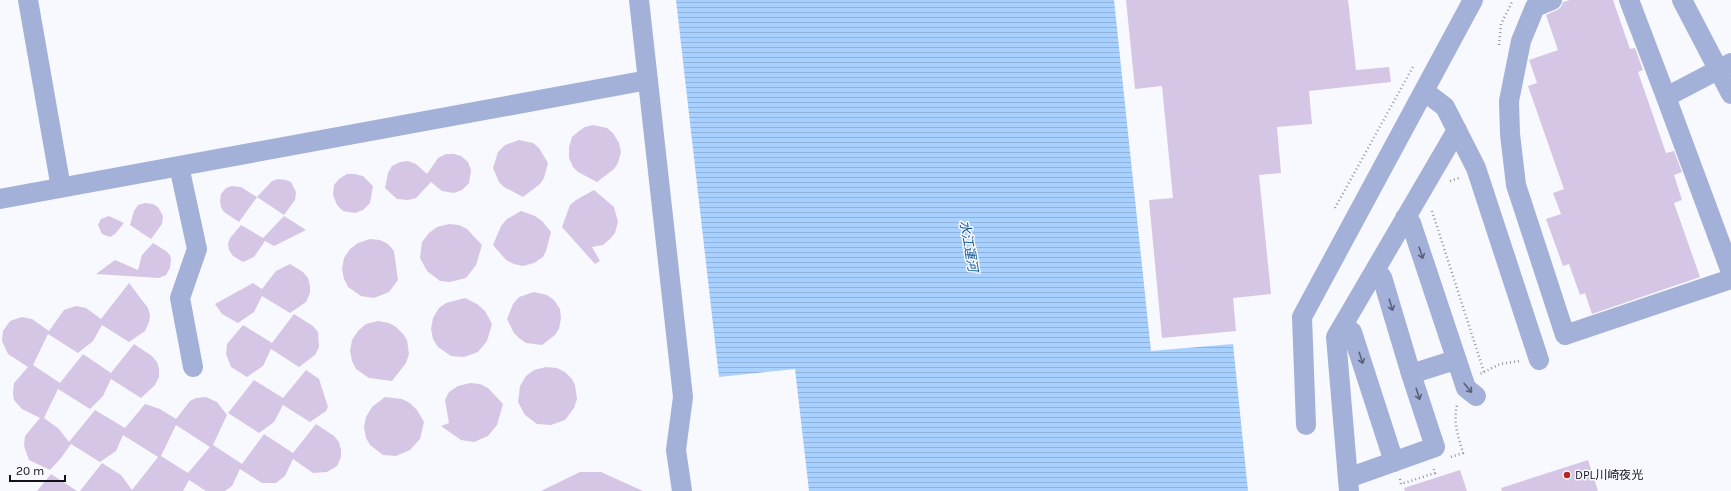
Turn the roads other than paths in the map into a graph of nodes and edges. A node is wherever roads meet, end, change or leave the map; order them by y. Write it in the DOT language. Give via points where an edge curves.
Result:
graph roads {
  1 [pos="28,0"];
  2 [pos="639,0"];
  3 [pos="1473,0"];
  4 [pos="1551,0"];
  5 [pos="1629,0"];
  6 [pos="1682,0"];
  7 [pos="1725,66"];
  8 [pos="648,80"];
  9 [pos="1424,92"];
  10 [pos="1731,94"];
  11 [pos="1666,97"];
  12 [pos="1457,130"];
  13 [pos="179,166"];
  14 [pos="61,188"];
  15 [pos="0,199"];
  16 [pos="1405,218"];
  17 [pos="1731,272"];
  18 [pos="1374,273"];
  19 [pos="1731,279"];
  20 [pos="1343,325"];
  21 [pos="1455,360"];
  22 [pos="1529,361"];
  23 [pos="193,367"];
  24 [pos="1411,374"];
  25 [pos="1476,396"];
  26 [pos="1306,425"];
  27 [pos="1400,470"];
  28 [pos="1348,484"];
  29 [pos="682,491"];
  1 -- 14 [label="street"];
  2 -- 8 [label="street"];
  3 -- 9 [label="street"];
  4 -- 19 [label="street" via="1536,7 1521,41 1509,100 1510,134 1516,185 1565,335"];
  5 -- 11 [label="street"];
  6 -- 7 [label="street"];
  7 -- 10 [label="street"];
  7 -- 11 [label="street"];
  8 -- 13 [label="street"];
  8 -- 29 [label="street" via="684,397 676,450"];
  9 -- 12 [label="street" via="1445,107"];
  9 -- 26 [label="street" via="1302,317"];
  11 -- 17 [label="street"];
  12 -- 16 [label="street"];
  12 -- 22 [label="street" via="1476,168"];
  13 -- 14 [label="street"];
  13 -- 23 [label="street" via="197,249 180,298"];
  14 -- 15 [label="street"];
  16 -- 18 [label="street"];
  16 -- 21 [label="street, one-way" via="1411,222"];
  18 -- 20 [label="street"];
  18 -- 24 [label="street, one-way" via="1382,277"];
  20 -- 27 [label="street, one-way" via="1352,332"];
  20 -- 28 [label="street" via="1336,337"];
  21 -- 24 [label="street"];
  21 -- 25 [label="street, one-way" via="1466,388"];
  24 -- 27 [label="street, one-way" via="1435,447"];
  27 -- 28 [label="street"];
}
